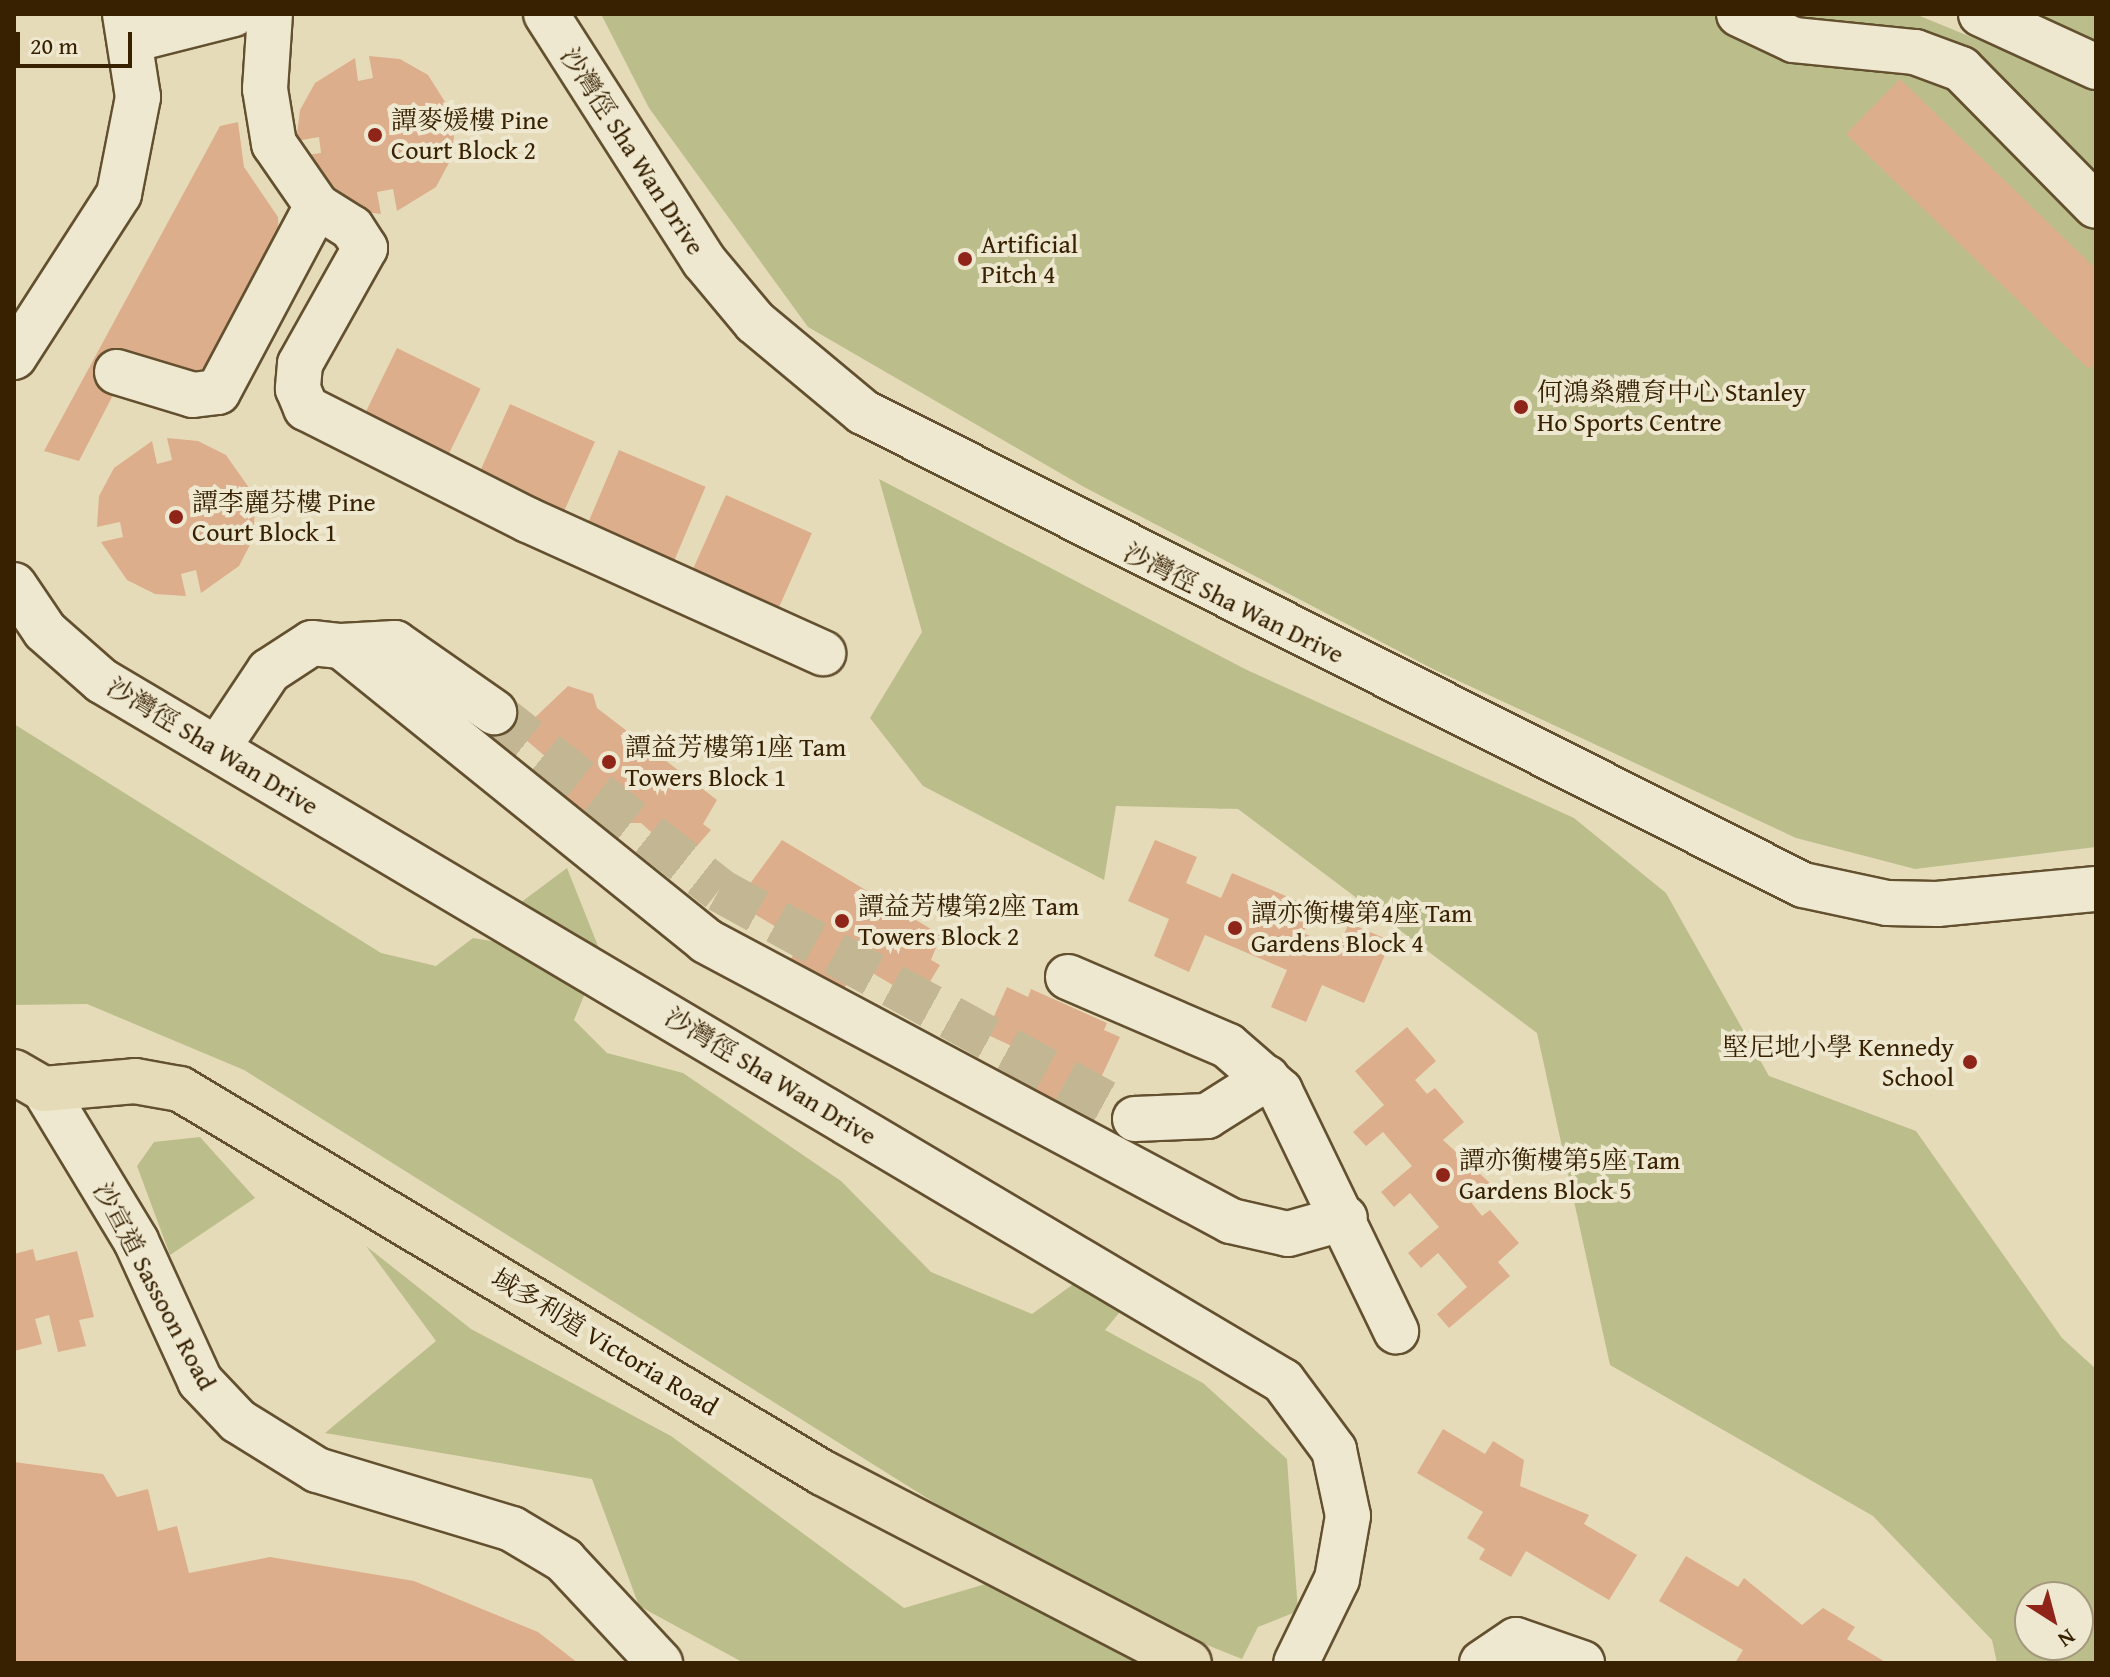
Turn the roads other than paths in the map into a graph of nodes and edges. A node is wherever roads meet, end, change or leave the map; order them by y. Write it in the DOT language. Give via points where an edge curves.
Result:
graph roads {
  1 [pos="234,14"];
  2 [pos="270,14"];
  3 [pos="546,14"];
  4 [pos="1739,14"];
  5 [pos="1981,14"];
  6 [pos="128,27"];
  7 [pos="2096,67"];
  8 [pos="317,206"];
  9 [pos="2096,206"];
  10 [pos="14,357"];
  11 [pos="117,372"];
  12 [pos="14,585"];
  13 [pos="341,646"];
  14 [pos="823,653"];
  15 [pos="494,712"];
  16 [pos="217,749"];
  17 [pos="2096,889"];
  18 [pos="1068,977"];
  19 [pos="1267,1078"];
  20 [pos="29,1081"];
  21 [pos="1135,1119"];
  22 [pos="1345,1218"];
  23 [pos="1396,1331"];
  24 [pos="660,1663"];
  25 [pos="1189,1663"];
  26 [pos="1296,1663"];
  27 [pos="1482,1663"];
  28 [pos="1582,1663"];
  1 -- 6 [label="street"];
  2 -- 8 [label="street" via="265,89 274,144"];
  3 -- 17 [label="street, 沙灣徑 Sha Wan Drive" via="704,261 755,322 863,412 1803,885 1887,903 1937,904"];
  4 -- 9 [label="street" via="1794,40 1915,52 1961,69"];
  5 -- 7 [label="street"];
  6 -- 10 [label="street" via="136,127 119,194"];
  8 -- 11 [label="street" via="218,392 193,395"];
  8 -- 14 [label="street" via="352,228 365,248 300,364 298,389 306,408 528,520"];
  12 -- 16 [label="street, 沙灣徑 Sha Wan Drive" via="66,654"];
  13 -- 15 [label="street" via="395,643"];
  13 -- 16 [label="street" via="312,643 269,671"];
  13 -- 22 [label="street" via="706,941 1231,1221 1288,1234"];
  16 -- 26 [label="street, 沙灣徑 Sha Wan Drive" via="1283,1381 1334,1450 1348,1516 1337,1579"];
  18 -- 19 [label="street" via="1228,1046"];
  19 -- 21 [label="street" via="1207,1116"];
  19 -- 22 [label="street" via="1299,1118"];
  20 -- 24 [label="street, 沙宣道 Sassoon Road" via="119,1210 200,1381 238,1421 317,1470 512,1529 564,1560"];
  20 -- 25 [label="main road, 域多利道 Victoria Road" via="135,1081 180,1089 823,1473"];
  22 -- 23 [label="street"];
  27 -- 28 [label="street" via="1516,1640"];
}
